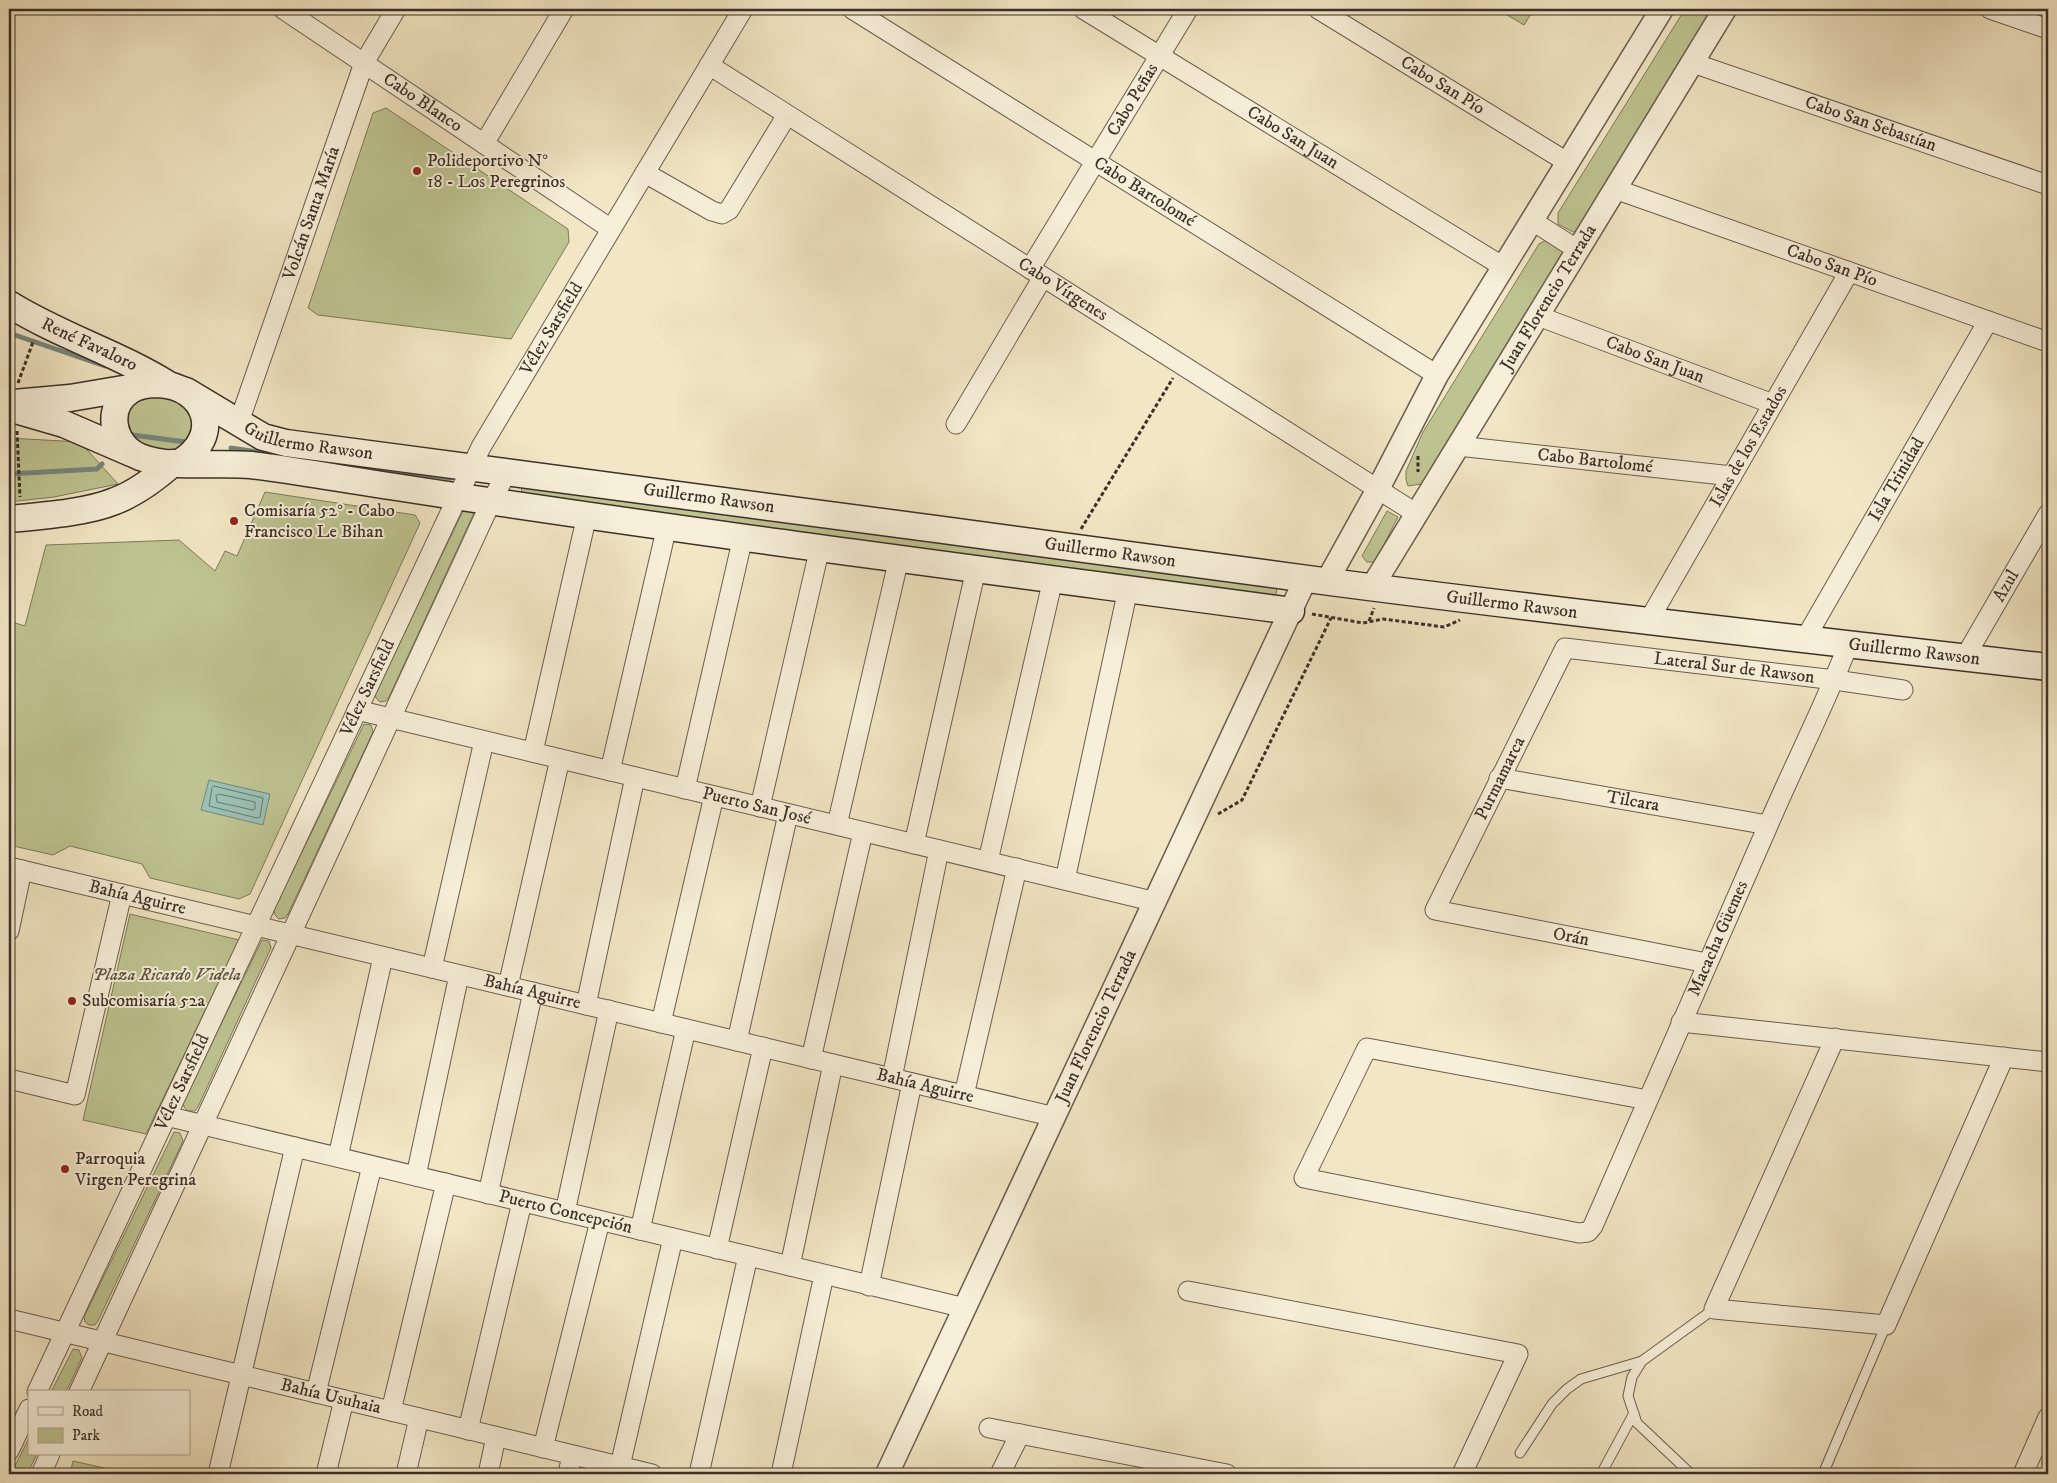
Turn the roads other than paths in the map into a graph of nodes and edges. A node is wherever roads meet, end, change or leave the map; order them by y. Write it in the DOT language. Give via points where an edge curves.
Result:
graph roads {
  1 [pos="283,9"];
  2 [pos="396,9"];
  3 [pos="564,9"];
  4 [pos="743,9"];
  5 [pos="852,9"];
  6 [pos="1083,9"];
  7 [pos="1188,9"];
  8 [pos="1318,9"];
  9 [pos="1662,9"];
  10 [pos="1725,9"];
  11 [pos="1990,9"];
  12 [pos="2048,29"];
  13 [pos="1160,56"];
  14 [pos="1693,62"];
  15 [pos="364,63"];
  16 [pos="709,65"];
  17 [pos="787,115"];
  18 [pos="484,144"];
  19 [pos="1096,161"];
  20 [pos="1567,162"];
  21 [pos="645,173"];
  22 [pos="2048,185"];
  23 [pos="1615,189"];
  24 [pos="1531,220"];
  25 [pos="611,229"];
  26 [pos="1578,250"];
  27 [pos="1502,266"];
  28 [pos="1849,272"];
  29 [pos="1036,273"];
  30 [pos="9,304"];
  31 [pos="1538,316"];
  32 [pos="1988,321"];
  33 [pos="2048,342"];
  34 [pos="1437,375"];
  35 [pos="135,387"];
  36 [pos="178,388"];
  37 [pos="1773,404"];
  38 [pos="13,406"];
  39 [pos="239,422"];
  40 [pos="956,424"];
  41 [pos="1458,446"];
  42 [pos="131,453"];
  43 [pos="176,463"];
  44 [pos="471,467"];
  45 [pos="507,472"];
  46 [pos="1732,476"];
  47 [pos="1378,489"];
  48 [pos="457,497"];
  49 [pos="491,502"];
  50 [pos="1417,514"];
  51 [pos="2048,514"];
  52 [pos="587,515"];
  53 [pos="9,519"];
  54 [pos="667,526"];
  55 [pos="743,537"];
  56 [pos="820,547"];
  57 [pos="899,558"];
  58 [pos="976,568"];
  59 [pos="1053,579"];
  60 [pos="1316,580"];
  61 [pos="1372,587"];
  62 [pos="1128,589"];
  63 [pos="1291,611"];
  64 [pos="1649,620"];
  65 [pos="1805,639"];
  66 [pos="1848,645"];
  67 [pos="1565,648"];
  68 [pos="1965,658"];
  69 [pos="2048,667"];
  70 [pos="1835,680"];
  71 [pos="1903,690"];
  72 [pos="357,710"];
  73 [pos="392,719"];
  74 [pos="484,741"];
  75 [pos="533,752"];
  76 [pos="560,759"];
  77 [pos="610,771"];
  78 [pos="635,777"];
  79 [pos="1499,778"];
  80 [pos="685,789"];
  81 [pos="714,796"];
  82 [pos="760,807"];
  83 [pos="788,814"];
  84 [pos="837,825"];
  85 [pos="1768,825"];
  86 [pos="863,832"];
  87 [pos="914,844"];
  88 [pos="939,850"];
  89 [pos="988,861"];
  90 [pos="1017,868"];
  91 [pos="15,869"];
  92 [pos="1065,880"];
  93 [pos="122,894"];
  94 [pos="1156,902"];
  95 [pos="1435,910"];
  96 [pos="256,926"];
  97 [pos="9,931"];
  98 [pos="292,935"];
  99 [pos="383,957"];
  100 [pos="1707,963"];
  101 [pos="432,968"];
  102 [pos="459,975"];
  103 [pos="508,986"];
  104 [pos="533,992"];
  105 [pos="586,1005"];
  106 [pos="609,1010"];
  107 [pos="1681,1022"];
  108 [pos="661,1023"];
  109 [pos="686,1029"];
  110 [pos="1834,1038"];
  111 [pos="737,1041"];
  112 [pos="763,1047"];
  113 [pos="2004,1056"];
  114 [pos="811,1059"];
  115 [pos="2048,1062"];
  116 [pos="834,1064"];
  117 [pos="892,1078"];
  118 [pos="9,1079"];
  119 [pos="912,1083"];
  120 [pos="964,1095"];
  121 [pos="1648,1100"];
  122 [pos="166,1116"];
  123 [pos="1055,1116"];
  124 [pos="203,1125"];
  125 [pos="295,1147"];
  126 [pos="338,1157"];
  127 [pos="372,1166"];
  128 [pos="416,1176"];
  129 [pos="446,1183"];
  130 [pos="488,1194"];
  131 [pos="522,1202"];
  132 [pos="565,1212"];
  133 [pos="600,1220"];
  134 [pos="640,1230"];
  135 [pos="673,1238"];
  136 [pos="717,1249"];
  137 [pos="748,1256"];
  138 [pos="790,1266"];
  139 [pos="824,1275"];
  140 [pos="869,1286"];
  141 [pos="1188,1291"];
  142 [pos="965,1308"];
  143 [pos="1714,1308"];
  144 [pos="9,1319"];
  145 [pos="1886,1325"];
  146 [pos="65,1333"];
  147 [pos="103,1342"];
  148 [pos="1642,1362"];
  149 [pos="241,1375"];
  150 [pos="38,1390"];
  151 [pos="80,1390"];
  152 [pos="316,1393"];
  153 [pos="344,1400"];
  154 [pos="28,1411"];
  155 [pos="391,1411"];
  156 [pos="1634,1413"];
  157 [pos="2048,1417"];
  158 [pos="419,1418"];
  159 [pos="989,1428"];
  160 [pos="468,1430"];
  161 [pos="1020,1434"];
  162 [pos="496,1437"];
  163 [pos="543,1448"];
  164 [pos="9,1451"];
  165 [pos="1520,1453"];
  166 [pos="572,1455"];
  167 [pos="49,1456"];
  168 [pos="620,1466"];
  169 [pos="1161,1468"];
  170 [pos="41,1474"];
  171 [pos="218,1474"];
  172 [pos="326,1474"];
  173 [pos="406,1474"];
  174 [pos="488,1474"];
  175 [pos="568,1474"];
  176 [pos="648,1474"];
  177 [pos="699,1474"];
  178 [pos="781,1474"];
  179 [pos="887,1474"];
  180 [pos="1000,1474"];
  181 [pos="1227,1474"];
  182 [pos="1462,1474"];
  183 [pos="1601,1474"];
  184 [pos="1691,1474"];
  185 [pos="1823,1474"];
  186 [pos="2023,1474"];
  1 -- 15 [label="street, Cabo Blanco"];
  2 -- 15 [label="street, Volcán Santa María"];
  3 -- 18 [label="street"];
  4 -- 16 [label="street, Vélez Sarsfield"];
  5 -- 19 [label="street, Cabo Bartolomé"];
  6 -- 13 [label="street, Cabo San Juan"];
  7 -- 13 [label="street, Cabo Peñas"];
  8 -- 20 [label="street, Cabo San Pío"];
  9 -- 20 [label="street, Juan Florencio Terrada"];
  10 -- 14 [label="street, Juan Florencio Terrada"];
  11 -- 12 [label="street"];
  13 -- 19 [label="street, Cabo Peñas"];
  13 -- 27 [label="street, Cabo San Juan"];
  14 -- 22 [label="street, Cabo San Sebastían"];
  14 -- 23 [label="street, Juan Florencio Terrada"];
  15 -- 18 [label="street, Cabo Blanco"];
  15 -- 39 [label="street, Volcán Santa María"];
  16 -- 17 [label="street, Cabo Vírgenes"];
  16 -- 21 [label="street, Vélez Sarsfield"];
  17 -- 21 [label="street" via="729,210 722,214"];
  17 -- 29 [label="street, Cabo Vírgenes"];
  18 -- 25 [label="street, Cabo Blanco"];
  19 -- 29 [label="street, Cabo Peñas"];
  19 -- 34 [label="street, Cabo Bartolomé"];
  20 -- 24 [label="street, Juan Florencio Terrada"];
  21 -- 25 [label="street, Vélez Sarsfield"];
  23 -- 26 [label="street, Juan Florencio Terrada"];
  23 -- 28 [label="street, Cabo San Pío"];
  24 -- 26 [label="street"];
  24 -- 27 [label="street, Juan Florencio Terrada"];
  25 -- 44 [label="street, Vélez Sarsfield"];
  26 -- 31 [label="street, Juan Florencio Terrada"];
  27 -- 34 [label="street, Juan Florencio Terrada"];
  28 -- 32 [label="street, Cabo San Pío"];
  28 -- 37 [label="street, Islas de los Estados"];
  29 -- 40 [label="street, Cabo Peñas"];
  29 -- 47 [label="street, Cabo Vírgenes"];
  30 -- 36 [label="main road, René Favaloro"];
  31 -- 37 [label="street, Cabo San Juan"];
  31 -- 41 [label="street, Juan Florencio Terrada"];
  32 -- 33 [label="street, Cabo San Pío"];
  32 -- 65 [label="street, Isla Trinidad"];
  34 -- 47 [label="street, Juan Florencio Terrada"];
  35 -- 36 [label="main road" via="149,384"];
  35 -- 38 [label="main road"];
  35 -- 42 [label="main road" via="123,396 114,417 117,436"];
  36 -- 39 [label="main road, Guillermo Rawson"];
  36 -- 43 [label="main road" via="200,404 205,425 197,449"];
  37 -- 46 [label="street, Islas de los Estados"];
  38 -- 42 [label="main road"];
  39 -- 44 [label="main road, Guillermo Rawson" via="263,437 286,444"];
  41 -- 46 [label="street, Cabo Bartolomé"];
  41 -- 50 [label="street, Juan Florencio Terrada"];
  42 -- 43 [label="main road"];
  43 -- 48 [label="main road, Guillermo Rawson" via="252,466"];
  43 -- 53 [label="main road" via="115,502"];
  44 -- 45 [label="main road, Guillermo Rawson"];
  44 -- 48 [label="street, Vélez Sarsfield"];
  45 -- 49 [label="street, Vélez Sarsfield"];
  45 -- 60 [label="main road, Guillermo Rawson"];
  46 -- 64 [label="street, Islas de los Estados"];
  47 -- 50 [label="street, Cabo Vírgenes"];
  47 -- 60 [label="street, Juan Florencio Terrada"];
  48 -- 49 [label="main road, Guillermo Rawson"];
  48 -- 72 [label="street, Vélez Sarsfield"];
  49 -- 52 [label="main road, Guillermo Rawson"];
  49 -- 73 [label="street, Vélez Sarsfield"];
  50 -- 61 [label="street, Juan Florencio Terrada"];
  51 -- 68 [label="street, Azul"];
  52 -- 54 [label="main road, Guillermo Rawson"];
  52 -- 75 [label="street"];
  54 -- 55 [label="main road, Guillermo Rawson"];
  54 -- 77 [label="street"];
  55 -- 56 [label="main road, Guillermo Rawson"];
  55 -- 80 [label="street"];
  56 -- 57 [label="main road, Guillermo Rawson"];
  56 -- 82 [label="street"];
  57 -- 58 [label="main road, Guillermo Rawson"];
  57 -- 84 [label="street"];
  58 -- 59 [label="main road, Guillermo Rawson"];
  58 -- 87 [label="street"];
  59 -- 62 [label="main road, Guillermo Rawson"];
  59 -- 89 [label="street"];
  60 -- 61 [label="main road, Guillermo Rawson"];
  60 -- 63 [label="street, Juan Florencio Terrada"];
  61 -- 64 [label="main road, Guillermo Rawson"];
  62 -- 63 [label="main road, Guillermo Rawson"];
  62 -- 92 [label="street"];
  63 -- 94 [label="street, Juan Florencio Terrada"];
  64 -- 65 [label="main road, Guillermo Rawson"];
  65 -- 66 [label="main road, Guillermo Rawson"];
  66 -- 68 [label="main road, Guillermo Rawson"];
  66 -- 70 [label="street, Macacha Güemes"];
  67 -- 70 [label="street, Lateral Sur de Rawson"];
  67 -- 79 [label="street, Purmamarca"];
  68 -- 69 [label="main road, Guillermo Rawson"];
  70 -- 71 [label="street, Lateral Sur de Rawson"];
  70 -- 85 [label="street, Macacha Güemes"];
  72 -- 73 [label="street, Puerto San José"];
  72 -- 96 [label="street, Vélez Sarsfield"];
  73 -- 74 [label="street, Puerto San José"];
  73 -- 98 [label="street, Vélez Sarsfield"];
  74 -- 75 [label="street, Puerto San José"];
  74 -- 101 [label="street"];
  75 -- 76 [label="street, Puerto San José"];
  76 -- 77 [label="street, Puerto San José"];
  76 -- 103 [label="street"];
  77 -- 78 [label="street, Puerto San José"];
  78 -- 80 [label="street, Puerto San José"];
  78 -- 105 [label="street"];
  79 -- 85 [label="street, Tilcara"];
  79 -- 95 [label="street, Purmamarca"];
  80 -- 81 [label="street, Puerto San José"];
  81 -- 82 [label="street, Puerto San José"];
  81 -- 108 [label="street"];
  82 -- 83 [label="street, Puerto San José"];
  83 -- 84 [label="street, Puerto San José"];
  83 -- 111 [label="street"];
  84 -- 86 [label="street, Puerto San José"];
  85 -- 100 [label="street, Macacha Güemes"];
  86 -- 87 [label="street, Puerto San José"];
  86 -- 114 [label="street"];
  87 -- 88 [label="street, Puerto San José"];
  88 -- 89 [label="street, Puerto San José"];
  88 -- 117 [label="street"];
  89 -- 90 [label="street, Puerto San José"];
  90 -- 92 [label="street, Puerto San José"];
  90 -- 120 [label="street"];
  91 -- 93 [label="street, Bahía Aguirre"];
  91 -- 97 [label="street"];
  92 -- 94 [label="street, Puerto San José"];
  93 -- 96 [label="street, Bahía Aguirre"];
  93 -- 118 [label="street" via="76,1095"];
  94 -- 123 [label="street, Juan Florencio Terrada"];
  95 -- 100 [label="street, Orán"];
  96 -- 98 [label="street, Bahía Aguirre"];
  96 -- 122 [label="street, Vélez Sarsfield"];
  98 -- 99 [label="street, Bahía Aguirre"];
  98 -- 124 [label="street, Vélez Sarsfield"];
  99 -- 101 [label="street, Bahía Aguirre"];
  99 -- 126 [label="street"];
  100 -- 107 [label="street, Macacha Güemes"];
  101 -- 102 [label="street, Bahía Aguirre"];
  102 -- 103 [label="street, Bahía Aguirre"];
  102 -- 128 [label="street"];
  103 -- 104 [label="street, Bahía Aguirre"];
  104 -- 105 [label="street, Bahía Aguirre"];
  104 -- 130 [label="street"];
  105 -- 106 [label="street, Bahía Aguirre"];
  106 -- 108 [label="street, Bahía Aguirre"];
  106 -- 132 [label="street"];
  107 -- 110 [label="street"];
  107 -- 121 [label="street, Macacha Güemes"];
  108 -- 109 [label="street, Bahía Aguirre"];
  109 -- 111 [label="street, Bahía Aguirre"];
  109 -- 134 [label="street"];
  110 -- 113 [label="street"];
  110 -- 143 [label="street"];
  111 -- 112 [label="street, Bahía Aguirre"];
  112 -- 114 [label="street, Bahía Aguirre"];
  112 -- 136 [label="street"];
  113 -- 115 [label="street"];
  113 -- 145 [label="street"];
  114 -- 116 [label="street, Bahía Aguirre"];
  116 -- 117 [label="street, Bahía Aguirre"];
  116 -- 138 [label="street"];
  117 -- 119 [label="street, Bahía Aguirre"];
  119 -- 120 [label="street, Bahía Aguirre"];
  119 -- 140 [label="street"];
  120 -- 123 [label="street, Bahía Aguirre"];
  121 -- 121 [label="street, Macacha Güemes" via="1594,1226 1588,1232 1579,1233 1304,1178 1367,1048"];
  122 -- 124 [label="street, Puerto Concepción"];
  122 -- 146 [label="street, Vélez Sarsfield"];
  123 -- 142 [label="street, Juan Florencio Terrada"];
  124 -- 125 [label="street, Puerto Concepción"];
  124 -- 147 [label="street, Vélez Sarsfield"];
  125 -- 126 [label="street, Puerto Concepción"];
  125 -- 149 [label="street"];
  126 -- 127 [label="street, Puerto Concepción"];
  127 -- 128 [label="street, Puerto Concepción"];
  127 -- 152 [label="street"];
  128 -- 129 [label="street, Puerto Concepción"];
  129 -- 130 [label="street, Puerto Concepción"];
  129 -- 155 [label="street"];
  130 -- 131 [label="street, Puerto Concepción"];
  131 -- 132 [label="street, Puerto Concepción"];
  131 -- 160 [label="street"];
  132 -- 133 [label="street, Puerto Concepción"];
  133 -- 134 [label="street, Puerto Concepción"];
  133 -- 163 [label="street"];
  134 -- 135 [label="street, Puerto Concepción"];
  135 -- 136 [label="street, Puerto Concepción"];
  135 -- 168 [label="street"];
  136 -- 137 [label="street, Puerto Concepción"];
  137 -- 138 [label="street, Puerto Concepción"];
  137 -- 177 [label="street"];
  138 -- 139 [label="street, Puerto Concepción"];
  139 -- 140 [label="street, Puerto Concepción"];
  139 -- 178 [label="street"];
  140 -- 142 [label="street, Puerto Concepción"];
  141 -- 182 [label="street" via="1518,1354"];
  142 -- 179 [label="street, Juan Florencio Terrada"];
  143 -- 145 [label="street"];
  143 -- 148 [label="lane"];
  144 -- 146 [label="street, Bahía Usuhaia"];
  145 -- 185 [label="lane"];
  146 -- 147 [label="street, Bahía Usuhaia"];
  146 -- 150 [label="street, Vélez Sarsfield"];
  147 -- 149 [label="street, Bahía Usuhaia"];
  147 -- 151 [label="street, Vélez Sarsfield"];
  148 -- 156 [label="lane" via="1632,1377 1628,1396"];
  148 -- 165 [label="lane" via="1581,1379 1567,1389 1552,1404"];
  149 -- 152 [label="street, Bahía Usuhaia"];
  149 -- 171 [label="street"];
  152 -- 153 [label="street, Bahía Usuhaia"];
  153 -- 155 [label="street, Bahía Usuhaia"];
  153 -- 172 [label="street"];
  154 -- 164 [label="street"];
  155 -- 158 [label="street, Bahía Usuhaia"];
  156 -- 183 [label="lane"];
  156 -- 184 [label="lane" via="1637,1423"];
  157 -- 186 [label="street"];
  158 -- 160 [label="street, Bahía Usuhaia"];
  158 -- 173 [label="street"];
  159 -- 161 [label="street"];
  160 -- 162 [label="street, Bahía Usuhaia"];
  161 -- 169 [label="street"];
  161 -- 180 [label="street"];
  162 -- 163 [label="street, Bahía Usuhaia"];
  162 -- 174 [label="street"];
  163 -- 166 [label="street, Bahía Usuhaia"];
  166 -- 168 [label="street, Bahía Usuhaia"];
  166 -- 175 [label="street"];
  167 -- 170 [label="street"];
  168 -- 176 [label="street, Bahía Usuhaia"];
  169 -- 181 [label="street"];
}
